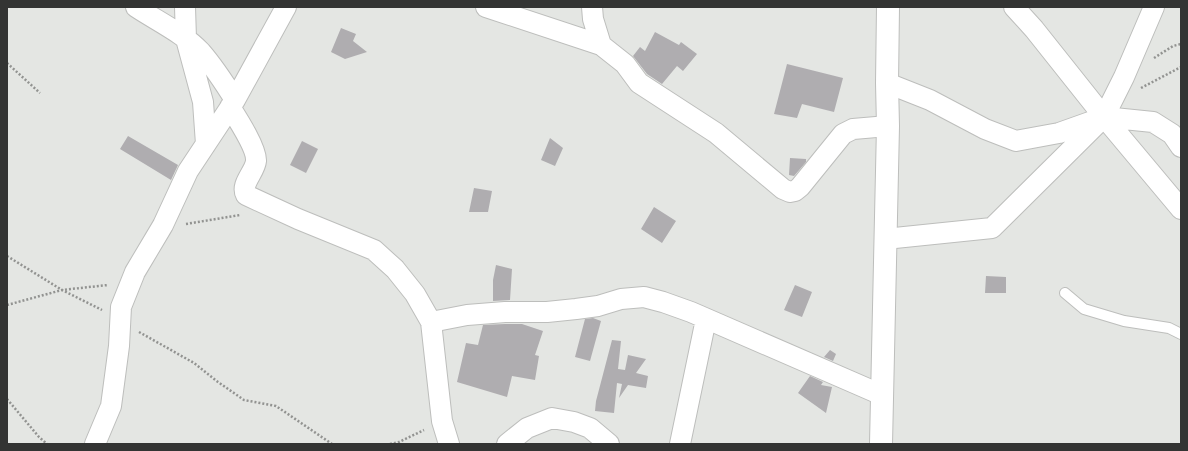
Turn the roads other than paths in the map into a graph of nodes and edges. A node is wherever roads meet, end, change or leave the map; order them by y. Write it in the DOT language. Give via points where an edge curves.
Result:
graph roads {
  1 [pos="136,7"];
  2 [pos="185,7"];
  3 [pos="286,7"];
  4 [pos="486,7"];
  5 [pos="592,7"];
  6 [pos="888,7"];
  7 [pos="1014,7"];
  8 [pos="1154,7"];
  9 [pos="186,39"];
  10 [pos="601,45"];
  11 [pos="887,84"];
  12 [pos="233,103"];
  13 [pos="1104,117"];
  14 [pos="888,126"];
  15 [pos="206,144"];
  16 [pos="1181,147"];
  17 [pos="1181,209"];
  18 [pos="886,239"];
  19 [pos="1065,293"];
  20 [pos="706,319"];
  21 [pos="431,322"];
  22 [pos="1181,334"];
  23 [pos="882,395"];
  24 [pos="95,444"];
  25 [pos="448,444"];
  26 [pos="508,444"];
  27 [pos="609,444"];
  28 [pos="680,444"];
  29 [pos="881,444"];
  1 -- 9 [label="street"];
  2 -- 9 [label="street"];
  3 -- 12 [label="street"];
  4 -- 10 [label="street"];
  5 -- 10 [label="street"];
  6 -- 11 [label="main road"];
  7 -- 13 [label="street"];
  8 -- 13 [label="street"];
  9 -- 12 [label="street" via="201,52 220,76"];
  9 -- 15 [label="street" via="203,102"];
  10 -- 14 [label="street" via="625,64 640,83 716,133 790,192 800,187 843,134 852,129"];
  11 -- 13 [label="street" via="930,100 985,129 1016,141 1059,133"];
  11 -- 14 [label="main road"];
  12 -- 15 [label="street"];
  12 -- 21 [label="street" via="257,159 254,170 244,186 246,195 374,250 395,269 415,294"];
  13 -- 16 [label="street" via="1153,122 1172,134"];
  13 -- 17 [label="street"];
  13 -- 18 [label="street" via="992,228"];
  14 -- 18 [label="main road"];
  15 -- 24 [label="street" via="188,172 132,279 121,308 111,406"];
  18 -- 23 [label="main road"];
  19 -- 22 [label="lane" via="1084,309 1124,321 1169,328"];
  20 -- 21 [label="street" via="644,297 547,312 467,315"];
  20 -- 23 [label="street"];
  20 -- 28 [label="street"];
  21 -- 25 [label="street"];
  23 -- 29 [label="main road"];
  26 -- 27 [label="street" via="527,428 552,418 590,428"];
}
